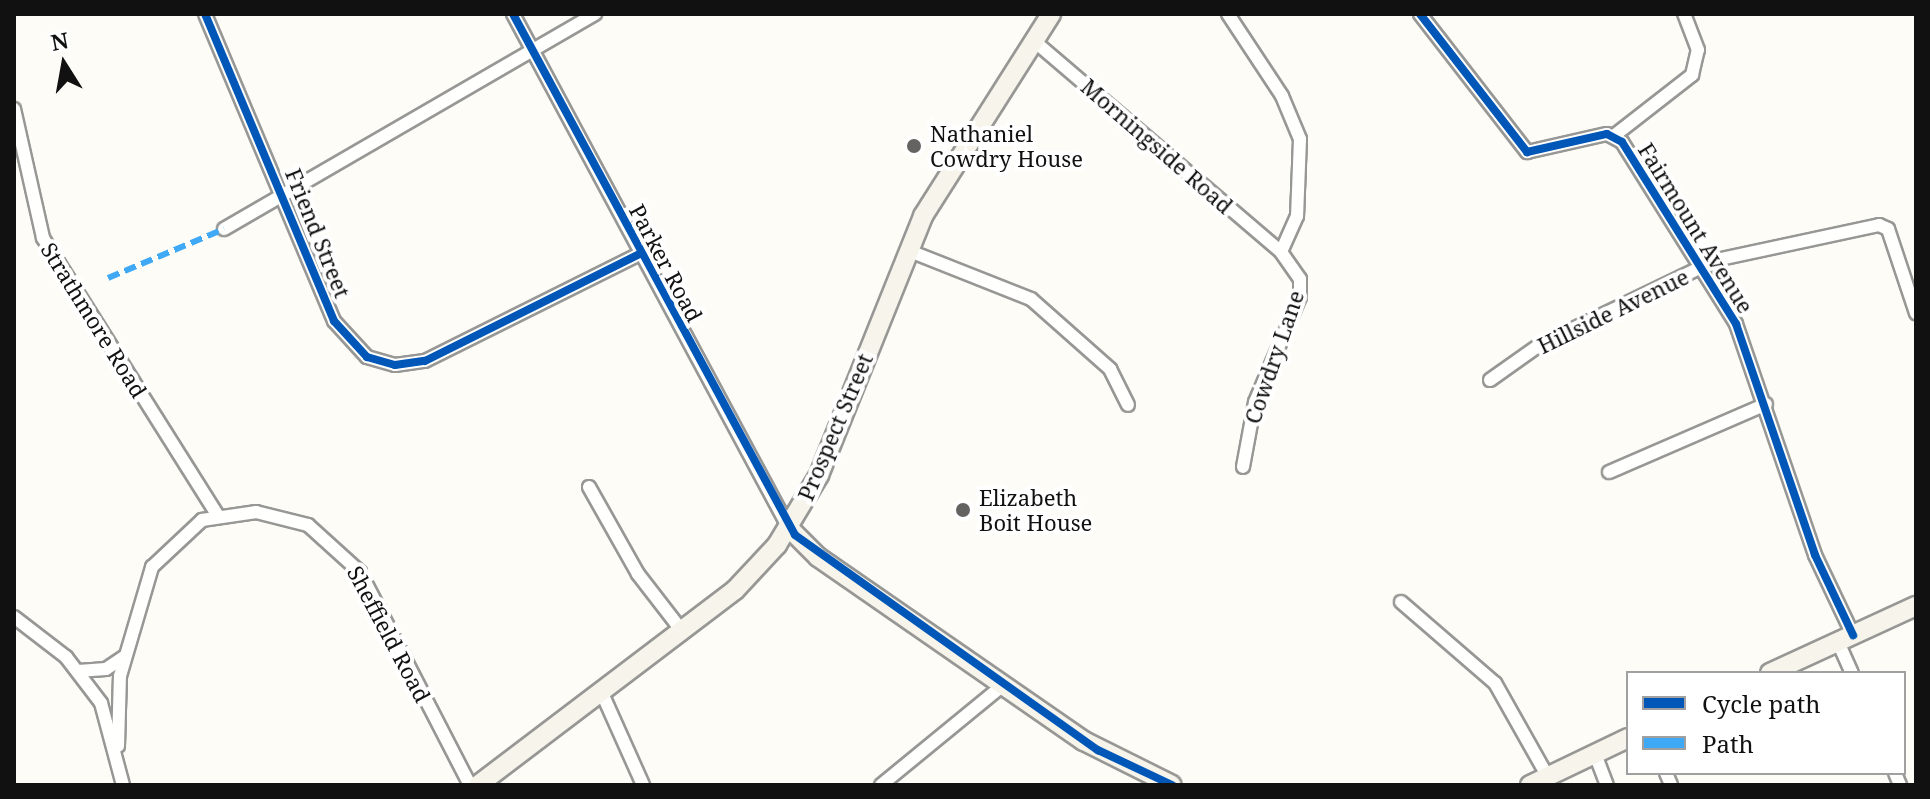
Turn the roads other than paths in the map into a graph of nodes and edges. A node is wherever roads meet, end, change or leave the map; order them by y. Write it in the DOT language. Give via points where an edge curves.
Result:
graph roads {
  1 [pos="205,14"];
  2 [pos="513,14"];
  3 [pos="595,14"];
  4 [pos="1051,14"];
  5 [pos="1228,14"];
  6 [pos="1420,14"];
  7 [pos="1684,14"];
  8 [pos="1033,40"];
  9 [pos="533,51"];
  10 [pos="14,109"];
  11 [pos="1615,135"];
  12 [pos="284,197"];
  13 [pos="224,229"];
  14 [pos="907,250"];
  15 [pos="1281,252"];
  16 [pos="640,254"];
  17 [pos="1701,267"];
  18 [pos="1916,313"];
  19 [pos="1490,380"];
  20 [pos="1766,404"];
  21 [pos="1128,405"];
  22 [pos="1243,467"];
  23 [pos="1609,472"];
  24 [pos="589,487"];
  25 [pos="217,514"];
  26 [pos="789,528"];
  27 [pos="1401,602"];
  28 [pos="1916,606"];
  29 [pos="14,617"];
  30 [pos="682,631"];
  31 [pos="1846,638"];
  32 [pos="124,657"];
  33 [pos="78,671"];
  34 [pos="1774,671"];
  35 [pos="1852,671"];
  36 [pos="1003,685"];
  37 [pos="601,691"];
  38 [pos="1626,739"];
  39 [pos="118,746"];
  40 [pos="1595,754"];
  41 [pos="1548,777"];
  42 [pos="123,785"];
  43 [pos="470,785"];
  44 [pos="478,785"];
  45 [pos="643,785"];
  46 [pos="881,785"];
  47 [pos="1172,785"];
  48 [pos="1530,785"];
  49 [pos="1607,785"];
  1 -- 12 [label="street, Friend Street"];
  2 -- 9 [label="street, Parker Road"];
  3 -- 9 [label="street"];
  4 -- 8 [label="main road, Prospect Street"];
  5 -- 15 [label="street" via="1282,96 1300,139 1297,216"];
  6 -- 11 [label="street, Fairmount Avenue" via="1527,152"];
  7 -- 11 [label="street" via="1698,50 1692,75"];
  8 -- 14 [label="main road, Prospect Street"];
  8 -- 15 [label="street, Morningside Road"];
  9 -- 12 [label="street"];
  9 -- 16 [label="street, Parker Road"];
  10 -- 25 [label="street, Strathmore Road" via="43,238"];
  11 -- 17 [label="street, Fairmount Avenue"];
  12 -- 13 [label="street"];
  12 -- 16 [label="street, Friend Street" via="339,329 358,351 386,364 425,361"];
  14 -- 21 [label="street" via="1031,299 1110,369"];
  14 -- 26 [label="main road, Prospect Street" via="819,475"];
  15 -- 22 [label="street, Cowdry Lane" via="1302,290 1255,402"];
  16 -- 26 [label="street, Parker Road"];
  17 -- 18 [label="street, Hillside Avenue" via="1884,225"];
  17 -- 19 [label="street, Hillside Avenue" via="1538,346"];
  17 -- 20 [label="street, Fairmount Avenue" via="1736,324"];
  20 -- 23 [label="street"];
  20 -- 31 [label="street, Fairmount Avenue"];
  24 -- 30 [label="street" via="638,574"];
  25 -- 32 [label="street" via="174,539 152,567"];
  25 -- 43 [label="street, Sheffield Road" via="292,519 346,554"];
  26 -- 30 [label="main road, Prospect Street" via="749,577"];
  26 -- 36 [label="main road" via="818,557"];
  27 -- 41 [label="street" via="1495,683"];
  28 -- 31 [label="main road"];
  29 -- 33 [label="street"];
  30 -- 37 [label="main road, Prospect Street"];
  31 -- 34 [label="main road"];
  31 -- 35 [label="street, Fairmount Avenue"];
  32 -- 33 [label="street" via="106,669"];
  32 -- 39 [label="street"];
  33 -- 39 [label="street"];
  36 -- 46 [label="street"];
  36 -- 47 [label="main road" via="1098,750"];
  37 -- 44 [label="main road, Prospect Street"];
  37 -- 45 [label="street"];
  38 -- 40 [label="main road"];
  39 -- 42 [label="street"];
  40 -- 41 [label="main road"];
  40 -- 49 [label="street"];
  41 -- 48 [label="main road"];
}
